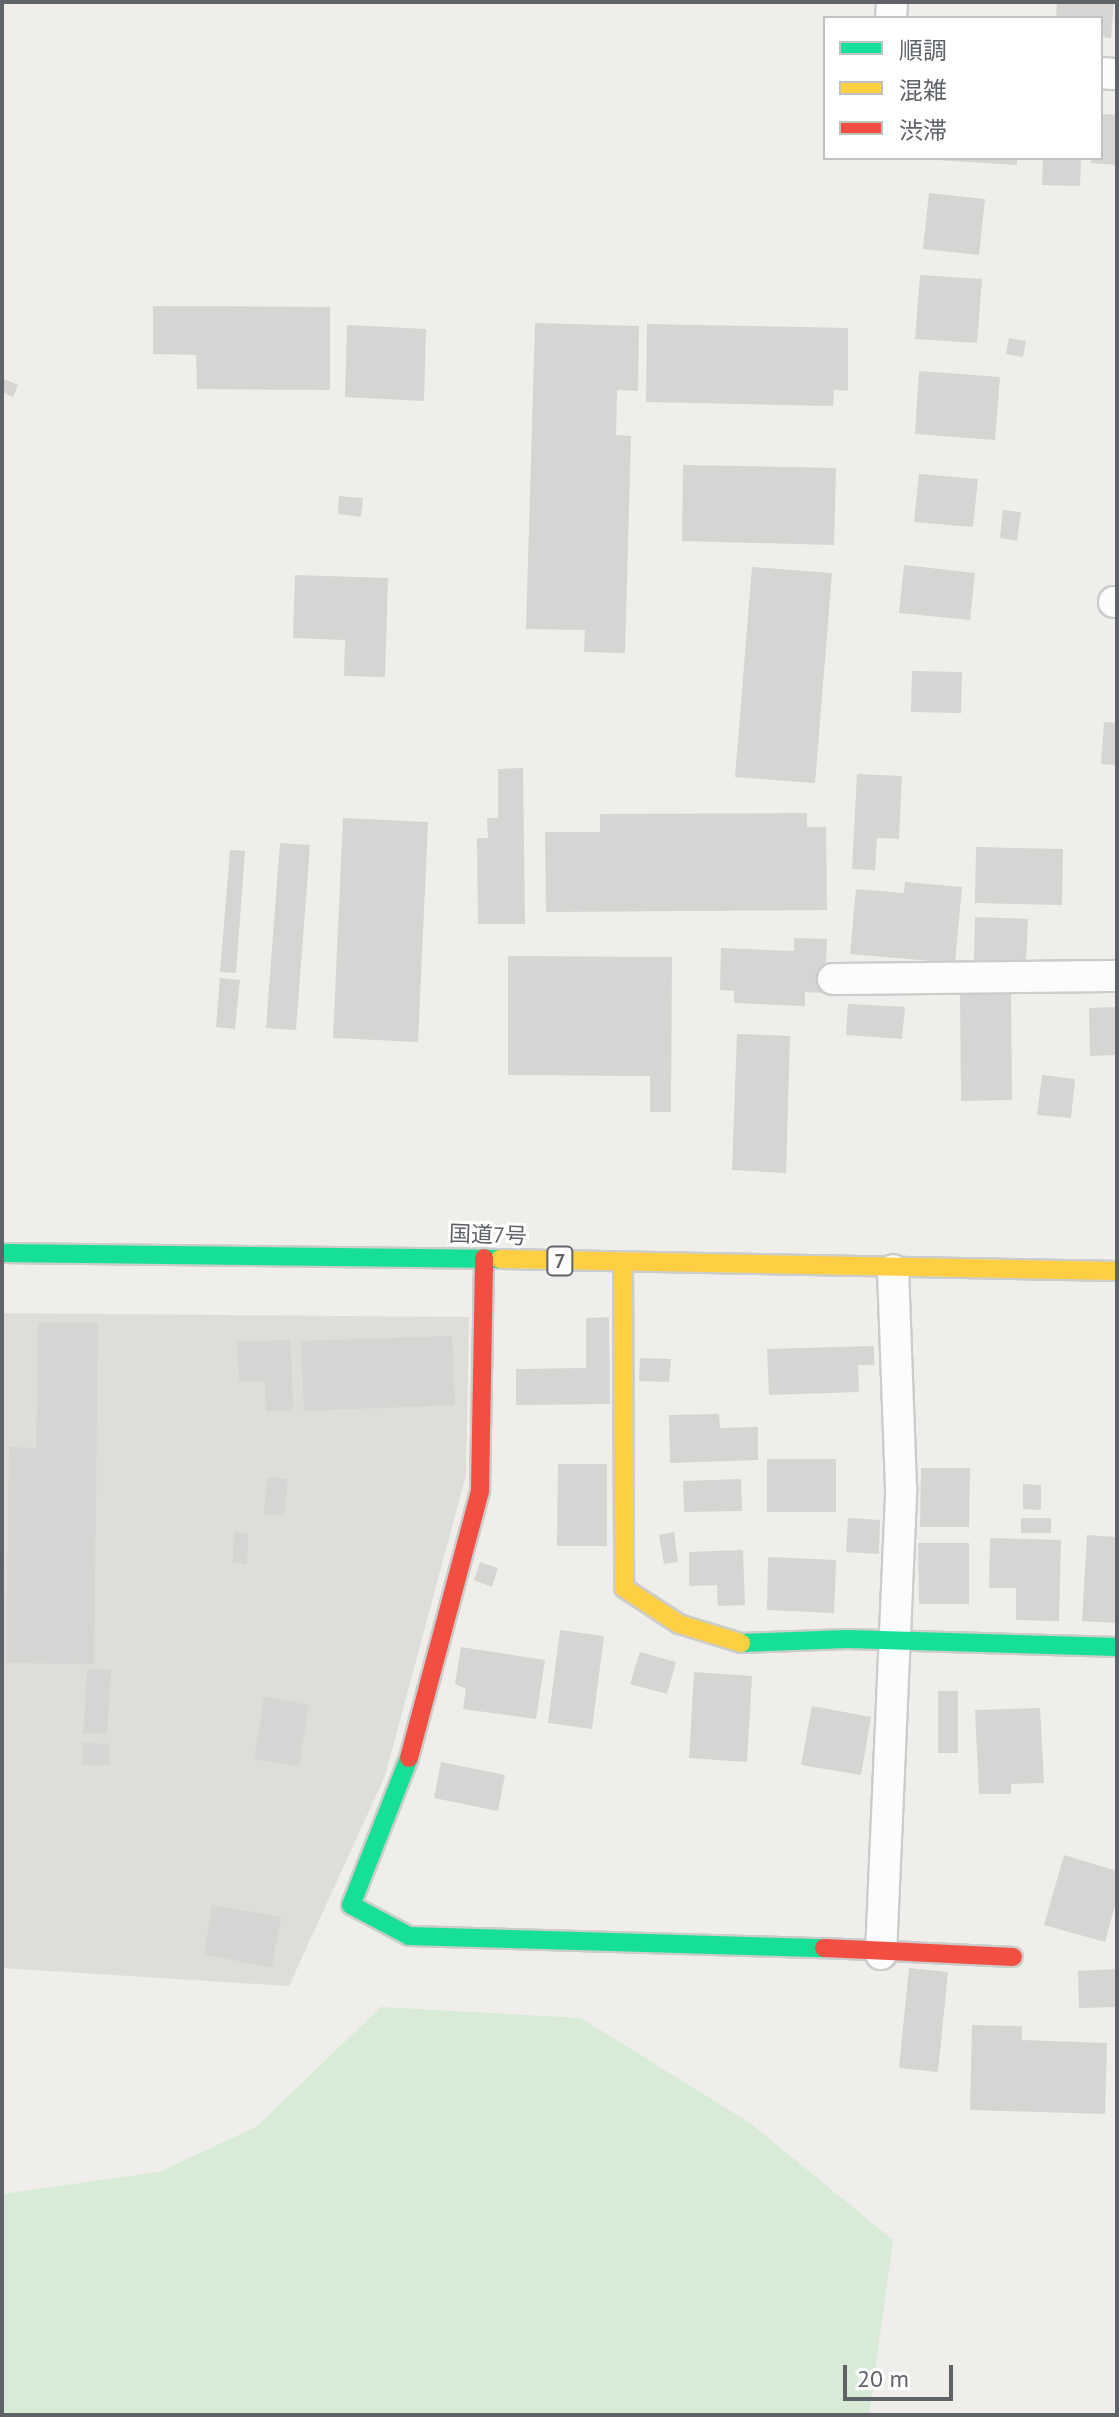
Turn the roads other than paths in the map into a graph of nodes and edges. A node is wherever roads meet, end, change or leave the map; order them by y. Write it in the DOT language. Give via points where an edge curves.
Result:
graph roads {
  1 [pos="1117,976"];
  2 [pos="833,979"];
  3 [pos="2,1253"];
  4 [pos="484,1258"];
  5 [pos="623,1262"];
  6 [pos="893,1270"];
  7 [pos="1117,1271"];
  8 [pos="891,1642"];
  9 [pos="1117,1647"];
  10 [pos="881,1954"];
  11 [pos="1013,1957"];
  1 -- 2 [label="street"];
  3 -- 4 [label="main road, 国道7号 / 7"];
  4 -- 5 [label="main road, 国道7号 / 7"];
  4 -- 10 [label="main road" via="480,1491 413,1747 351,1905 409,1936 703,1942"];
  5 -- 6 [label="main road, 国道7号 / 7"];
  5 -- 8 [label="main road" via="624,1588 679,1624 738,1643"];
  6 -- 7 [label="main road, 国道7号 / 7"];
  6 -- 8 [label="street" via="901,1488"];
  8 -- 9 [label="main road" via="1044,1641"];
  8 -- 10 [label="street"];
  10 -- 11 [label="main road"];
}
